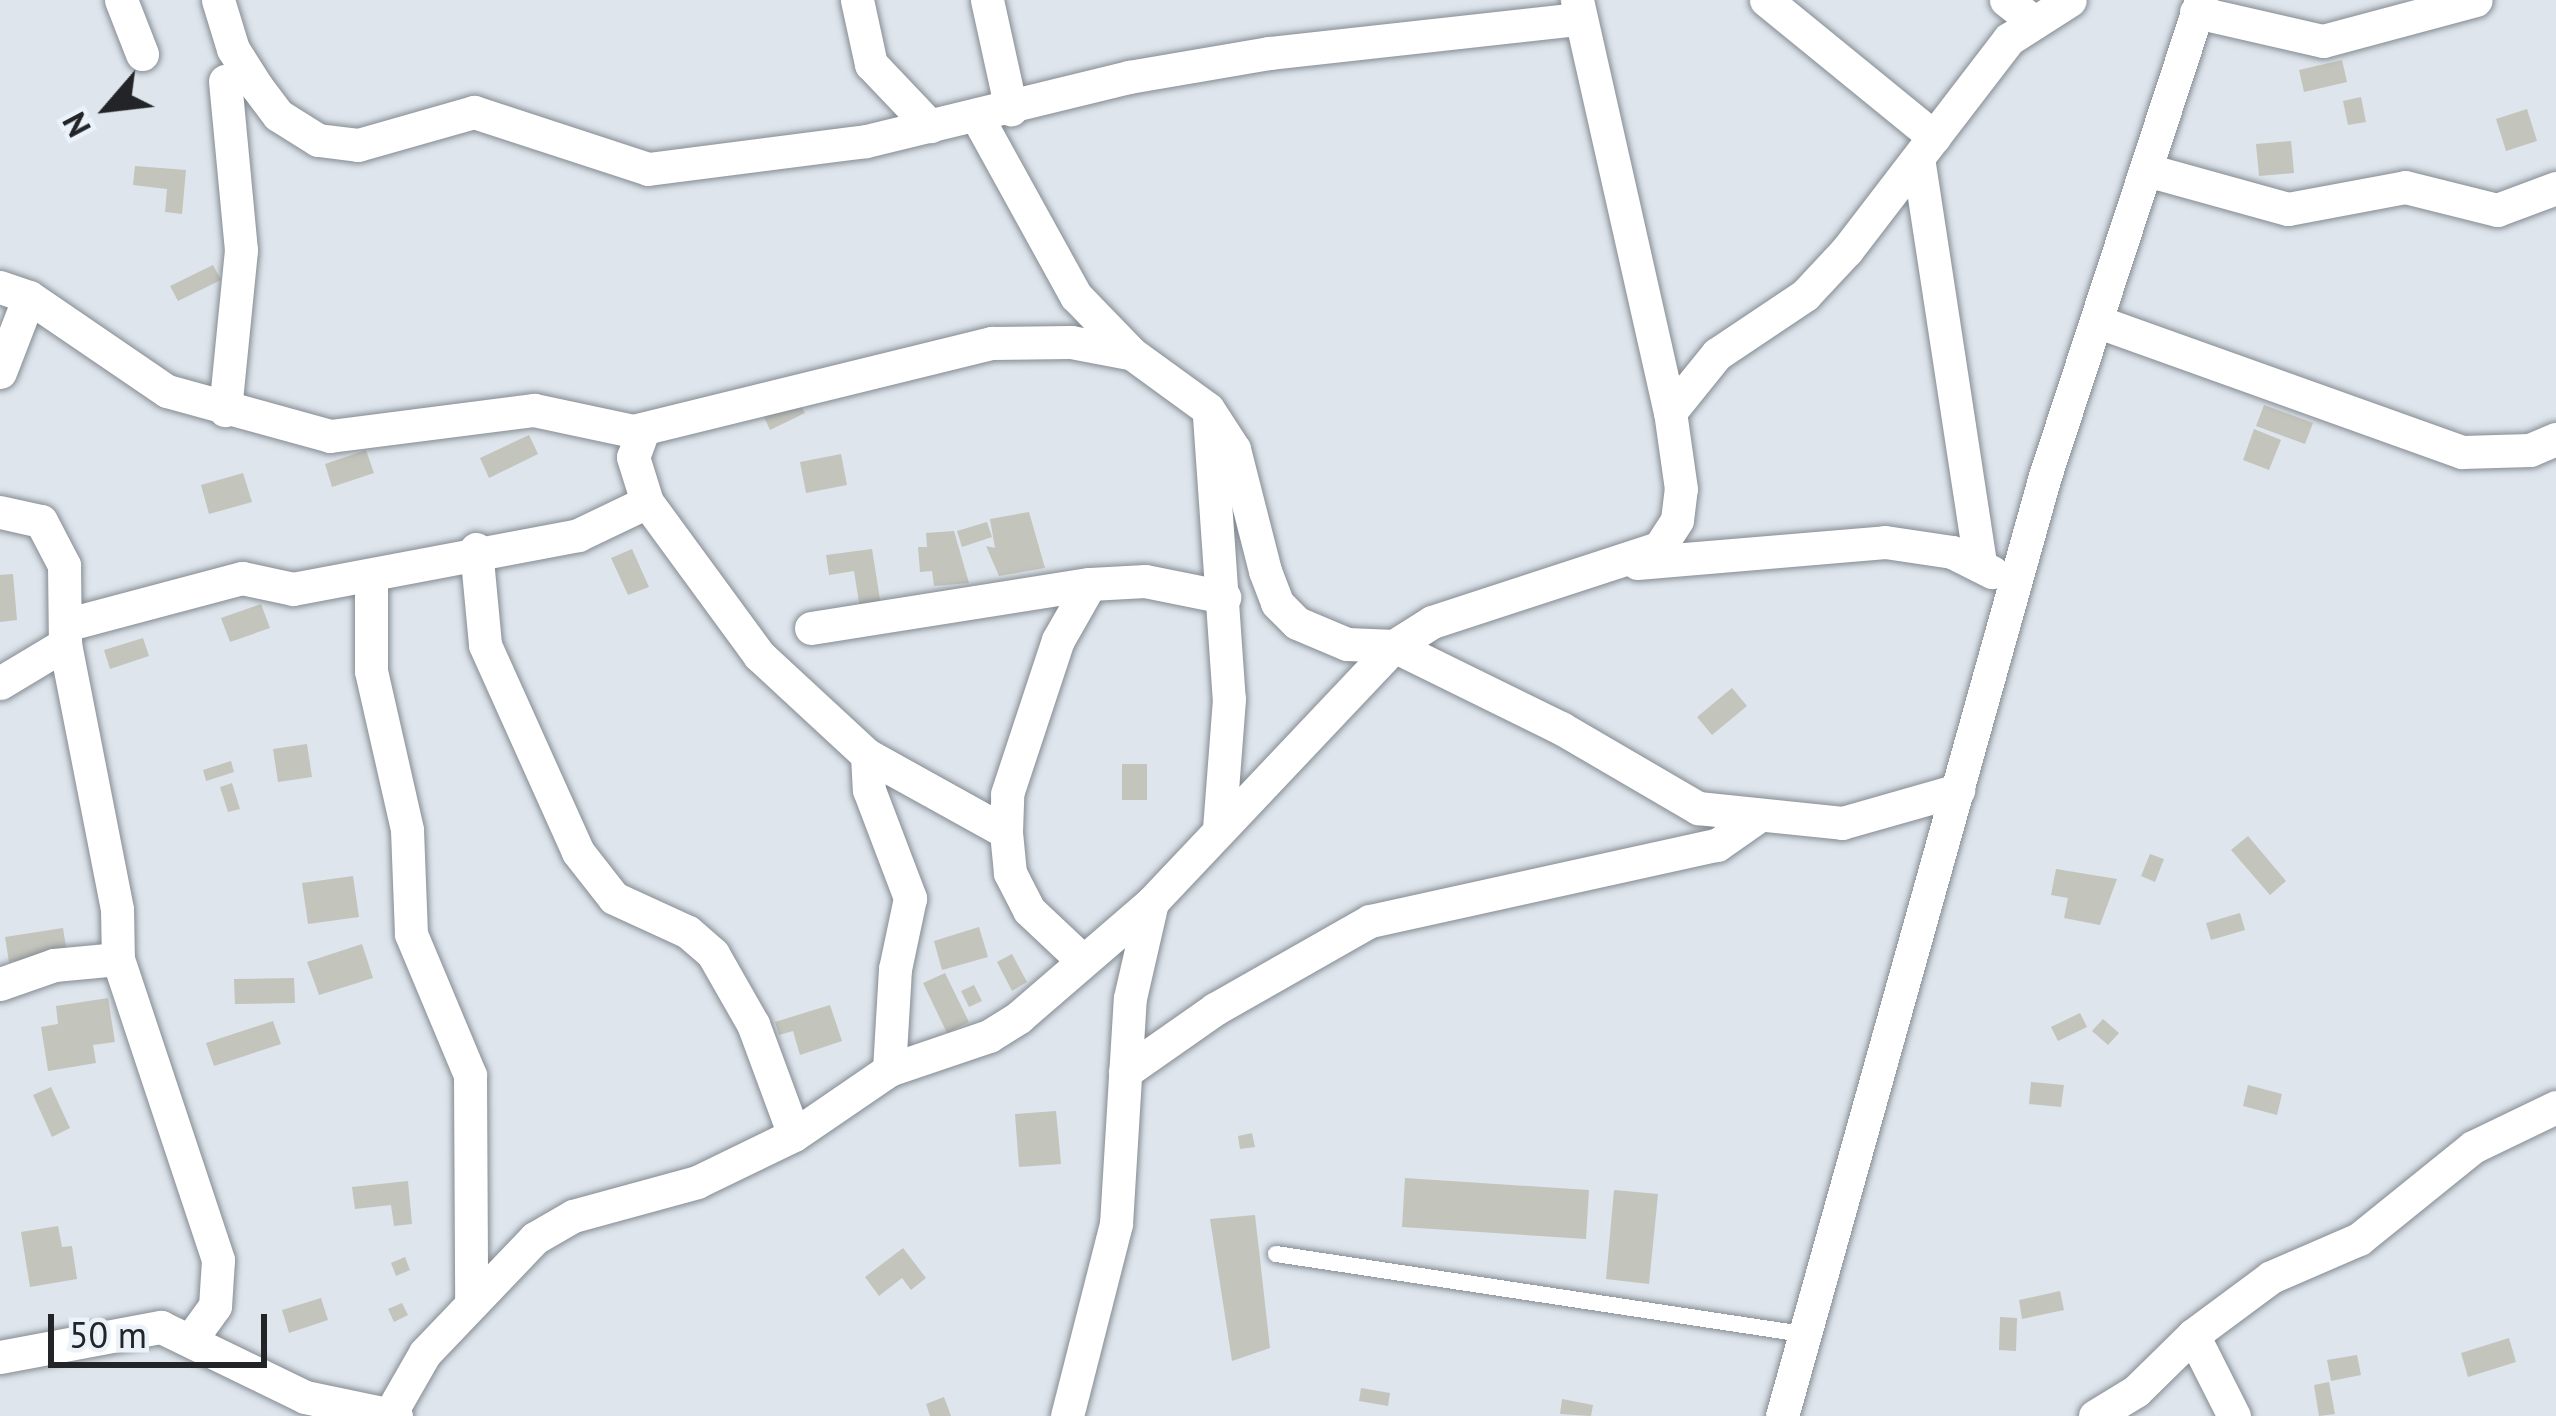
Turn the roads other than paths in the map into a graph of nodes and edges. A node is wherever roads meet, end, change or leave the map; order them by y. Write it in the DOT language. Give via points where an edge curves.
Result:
graph roads {
  1 [pos="122,0"];
  2 [pos="218,0"];
  3 [pos="857,0"];
  4 [pos="987,0"];
  5 [pos="1766,0"];
  6 [pos="2070,0"];
  7 [pos="2476,0"];
  8 [pos="2199,6"];
  9 [pos="1577,10"];
  10 [pos="2019,10"];
  11 [pos="142,54"];
  12 [pos="225,81"];
  13 [pos="1011,109"];
  14 [pos="976,115"];
  15 [pos="930,126"];
  16 [pos="1926,151"];
  17 [pos="2147,170"];
  18 [pos="2556,188"];
  19 [pos="15,292"];
  20 [pos="2096,321"];
  21 [pos="1131,353"];
  22 [pos="0,372"];
  23 [pos="1208,409"];
  24 [pos="226,410"];
  25 [pos="1670,412"];
  26 [pos="644,430"];
  27 [pos="2556,439"];
  28 [pos="646,502"];
  29 [pos="0,512"];
  30 [pos="476,549"];
  31 [pos="1628,562"];
  32 [pos="1980,563"];
  33 [pos="371,575"];
  34 [pos="1090,584"];
  35 [pos="2013,588"];
  36 [pos="1224,597"];
  37 [pos="812,628"];
  38 [pos="65,635"];
  39 [pos="1394,646"];
  40 [pos="0,683"];
  41 [pos="867,755"];
  42 [pos="1958,790"];
  43 [pos="1760,815"];
  44 [pos="1219,830"];
  45 [pos="1006,832"];
  46 [pos="1152,902"];
  47 [pos="118,959"];
  48 [pos="1082,960"];
  49 [pos="0,984"];
  50 [pos="889,1070"];
  51 [pos="1125,1072"];
  52 [pos="2556,1107"];
  53 [pos="794,1135"];
  54 [pos="1276,1254"];
  55 [pos="472,1300"];
  56 [pos="1810,1335"];
  57 [pos="2193,1335"];
  58 [pos="193,1336"];
  59 [pos="0,1358"];
  60 [pos="292,1406"];
  61 [pos="393,1415"];
  62 [pos="1067,1416"];
  63 [pos="1782,1416"];
  64 [pos="2095,1416"];
  65 [pos="2234,1416"];
  1 -- 11 [label="street"];
  2 -- 15 [label="street" via="233,50 278,115 318,140 348,146 474,112 648,169 795,153"];
  3 -- 15 [label="street" via="871,64"];
  4 -- 13 [label="street"];
  5 -- 16 [label="street"];
  6 -- 10 [label="street"];
  7 -- 8 [label="street" via="2323,40"];
  8 -- 17 [label="street"];
  9 -- 13 [label="street" via="1269,53"];
  9 -- 25 [label="street"];
  10 -- 16 [label="street"];
  12 -- 24 [label="street" via="241,250"];
  13 -- 14 [label="street"];
  14 -- 15 [label="street"];
  14 -- 21 [label="street" via="1052,261"];
  16 -- 25 [label="street" via="1805,295 1717,354"];
  16 -- 32 [label="street"];
  17 -- 18 [label="street" via="2302,209 2405,187 2497,210"];
  17 -- 20 [label="street"];
  19 -- 22 [label="street"];
  19 -- 24 [label="street" via="150,382"];
  20 -- 27 [label="street" via="2462,452 2530,450"];
  20 -- 35 [label="street"];
  21 -- 23 [label="street"];
  21 -- 26 [label="street" via="1071,342 992,343"];
  23 -- 36 [label="street"];
  23 -- 39 [label="street" via="1246,477 1277,603 1313,634"];
  24 -- 26 [label="street" via="330,436 534,410"];
  25 -- 31 [label="street" via="1677,520 1659,548"];
  26 -- 28 [label="street" via="633,457"];
  28 -- 30 [label="street" via="578,535"];
  28 -- 41 [label="street" via="759,656"];
  29 -- 38 [label="street" via="41,521 53,538 64,565"];
  30 -- 33 [label="street"];
  30 -- 53 [label="street" via="485,645 578,852 614,898 688,932 713,954 753,1024"];
  31 -- 32 [label="street" via="1885,542"];
  31 -- 39 [label="street" via="1432,622"];
  32 -- 35 [label="street"];
  33 -- 38 [label="street" via="293,589 242,578"];
  33 -- 55 [label="street" via="371,671 407,830 411,934 470,1075"];
  34 -- 36 [label="street" via="1144,580"];
  34 -- 37 [label="street"];
  34 -- 45 [label="street" via="1058,640 1007,794"];
  35 -- 42 [label="street"];
  36 -- 44 [label="street" via="1228,699"];
  38 -- 40 [label="street"];
  38 -- 47 [label="street" via="117,909"];
  39 -- 43 [label="street" via="1561,728 1698,808"];
  39 -- 44 [label="street"];
  41 -- 45 [label="street"];
  41 -- 50 [label="street" via="869,790 910,898 895,969"];
  42 -- 43 [label="street" via="1856,821"];
  42 -- 56 [label="street"];
  43 -- 51 [label="street" via="1717,845 1370,921 1215,1009"];
  44 -- 46 [label="street"];
  45 -- 48 [label="street" via="1010,874 1028,910"];
  46 -- 48 [label="street"];
  46 -- 51 [label="street" via="1130,998"];
  47 -- 49 [label="street" via="54,965"];
  47 -- 58 [label="street" via="218,1260 215,1306"];
  48 -- 50 [label="street" via="989,1036"];
  50 -- 53 [label="street"];
  51 -- 62 [label="street" via="1116,1224"];
  52 -- 57 [label="street" via="2473,1147 2360,1239 2271,1277"];
  53 -- 55 [label="street" via="697,1182 573,1216 535,1238"];
  54 -- 56 [label="lane"];
  55 -- 61 [label="street" via="424,1353"];
  56 -- 63 [label="street"];
  57 -- 64 [label="street" via="2136,1391"];
  57 -- 65 [label="street"];
  58 -- 59 [label="street" via="161,1327 113,1332"];
  58 -- 60 [label="street"];
  60 -- 61 [label="street"];
}
